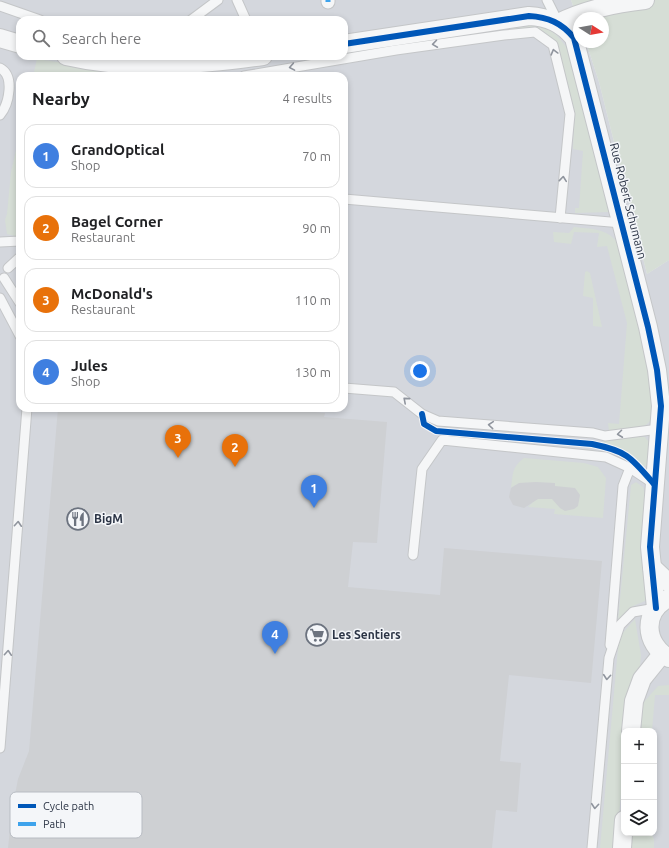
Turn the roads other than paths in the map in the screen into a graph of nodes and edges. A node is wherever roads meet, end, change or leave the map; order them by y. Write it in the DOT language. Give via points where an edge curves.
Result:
graph roads {
  1 [pos="218,0"];
  2 [pos="237,0"];
  3 [pos="547,0"];
  4 [pos="645,0"];
  5 [pos="0,6"];
  6 [pos="29,16"];
  7 [pos="196,16"];
  8 [pos="244,16"];
  9 [pos="558,23"];
  10 [pos="0,38"];
  11 [pos="16,43"];
  12 [pos="348,43"];
  13 [pos="348,58"];
  14 [pos="85,60"];
  15 [pos="227,60"];
  16 [pos="338,60"];
  17 [pos="0,68"];
  18 [pos="131,70"];
  19 [pos="267,72"];
  20 [pos="0,115"];
  21 [pos="348,199"];
  22 [pos="560,218"];
  23 [pos="622,223"];
  24 [pos="16,241"];
  25 [pos="0,242"];
  26 [pos="16,261"];
  27 [pos="8,268"];
  28 [pos="4,278"];
  29 [pos="16,297"];
  30 [pos="0,298"];
  31 [pos="16,328"];
  32 [pos="348,388"];
  33 [pos="27,412"];
  34 [pos="659,429"];
  35 [pos="630,468"];
  36 [pos="654,484"];
  37 [pos="413,555"];
  38 [pos="652,567"];
  39 [pos="669,583"];
  40 [pos="662,603"];
  41 [pos="665,656"];
  42 [pos="609,658"];
  43 [pos="631,728"];
  44 [pos="0,748"];
  45 [pos="623,836"];
  46 [pos="592,848"];
  47 [pos="622,848"];
  1 -- 7 [label="lane"];
  2 -- 8 [label="lane"];
  3 -- 9 [label="lane"];
  4 -- 9 [label="street" via="611,4 574,15"];
  5 -- 6 [label="lane"];
  9 -- 12 [label="street, Rue Robert Schumann" via="541,16 529,16"];
  9 -- 23 [label="street, Rue Robert Schumann" via="574,38 579,52"];
  10 -- 11 [label="street"];
  22 -- 13 [label="lane, one-way" via="570,114 553,45 535,32"];
  14 -- 18 [label="street"];
  15 -- 18 [label="street"];
  16 -- 19 [label="lane, one-way"];
  17 -- 20 [label="lane" via="7,73 10,82"];
  21 -- 22 [label="lane"];
  22 -- 23 [label="lane"];
  23 -- 34 [label="street, Rue Robert Schumann" via="657,370 661,406"];
  24 -- 25 [label="lane"];
  26 -- 27 [label="lane"];
  28 -- 29 [label="lane"];
  30 -- 31 [label="lane"];
  34 -- 32 [label="lane, one-way" via="605,436 438,421 422,414 394,392"];
  44 -- 33 [label="lane, one-way"];
  34 -- 36 [label="street, Rue Robert Schumann"];
  35 -- 36 [label="lane"];
  35 -- 37 [label="lane" via="606,457 442,440 422,469"];
  35 -- 42 [label="lane" via="623,486"];
  36 -- 38 [label="street, Rue Robert Schumann" via="650,547"];
  38 -- 39 [label="street"];
  38 -- 40 [label="street, Rue Robert Schumann"];
  40 -- 41 [label="street" via="651,617 649,627 655,646"];
  40 -- 42 [label="lane" via="633,612 620,625"];
  41 -- 43 [label="street" via="642,679 634,701"];
  42 -- 46 [label="lane, one-way"];
  45 -- 47 [label="street"];
}
